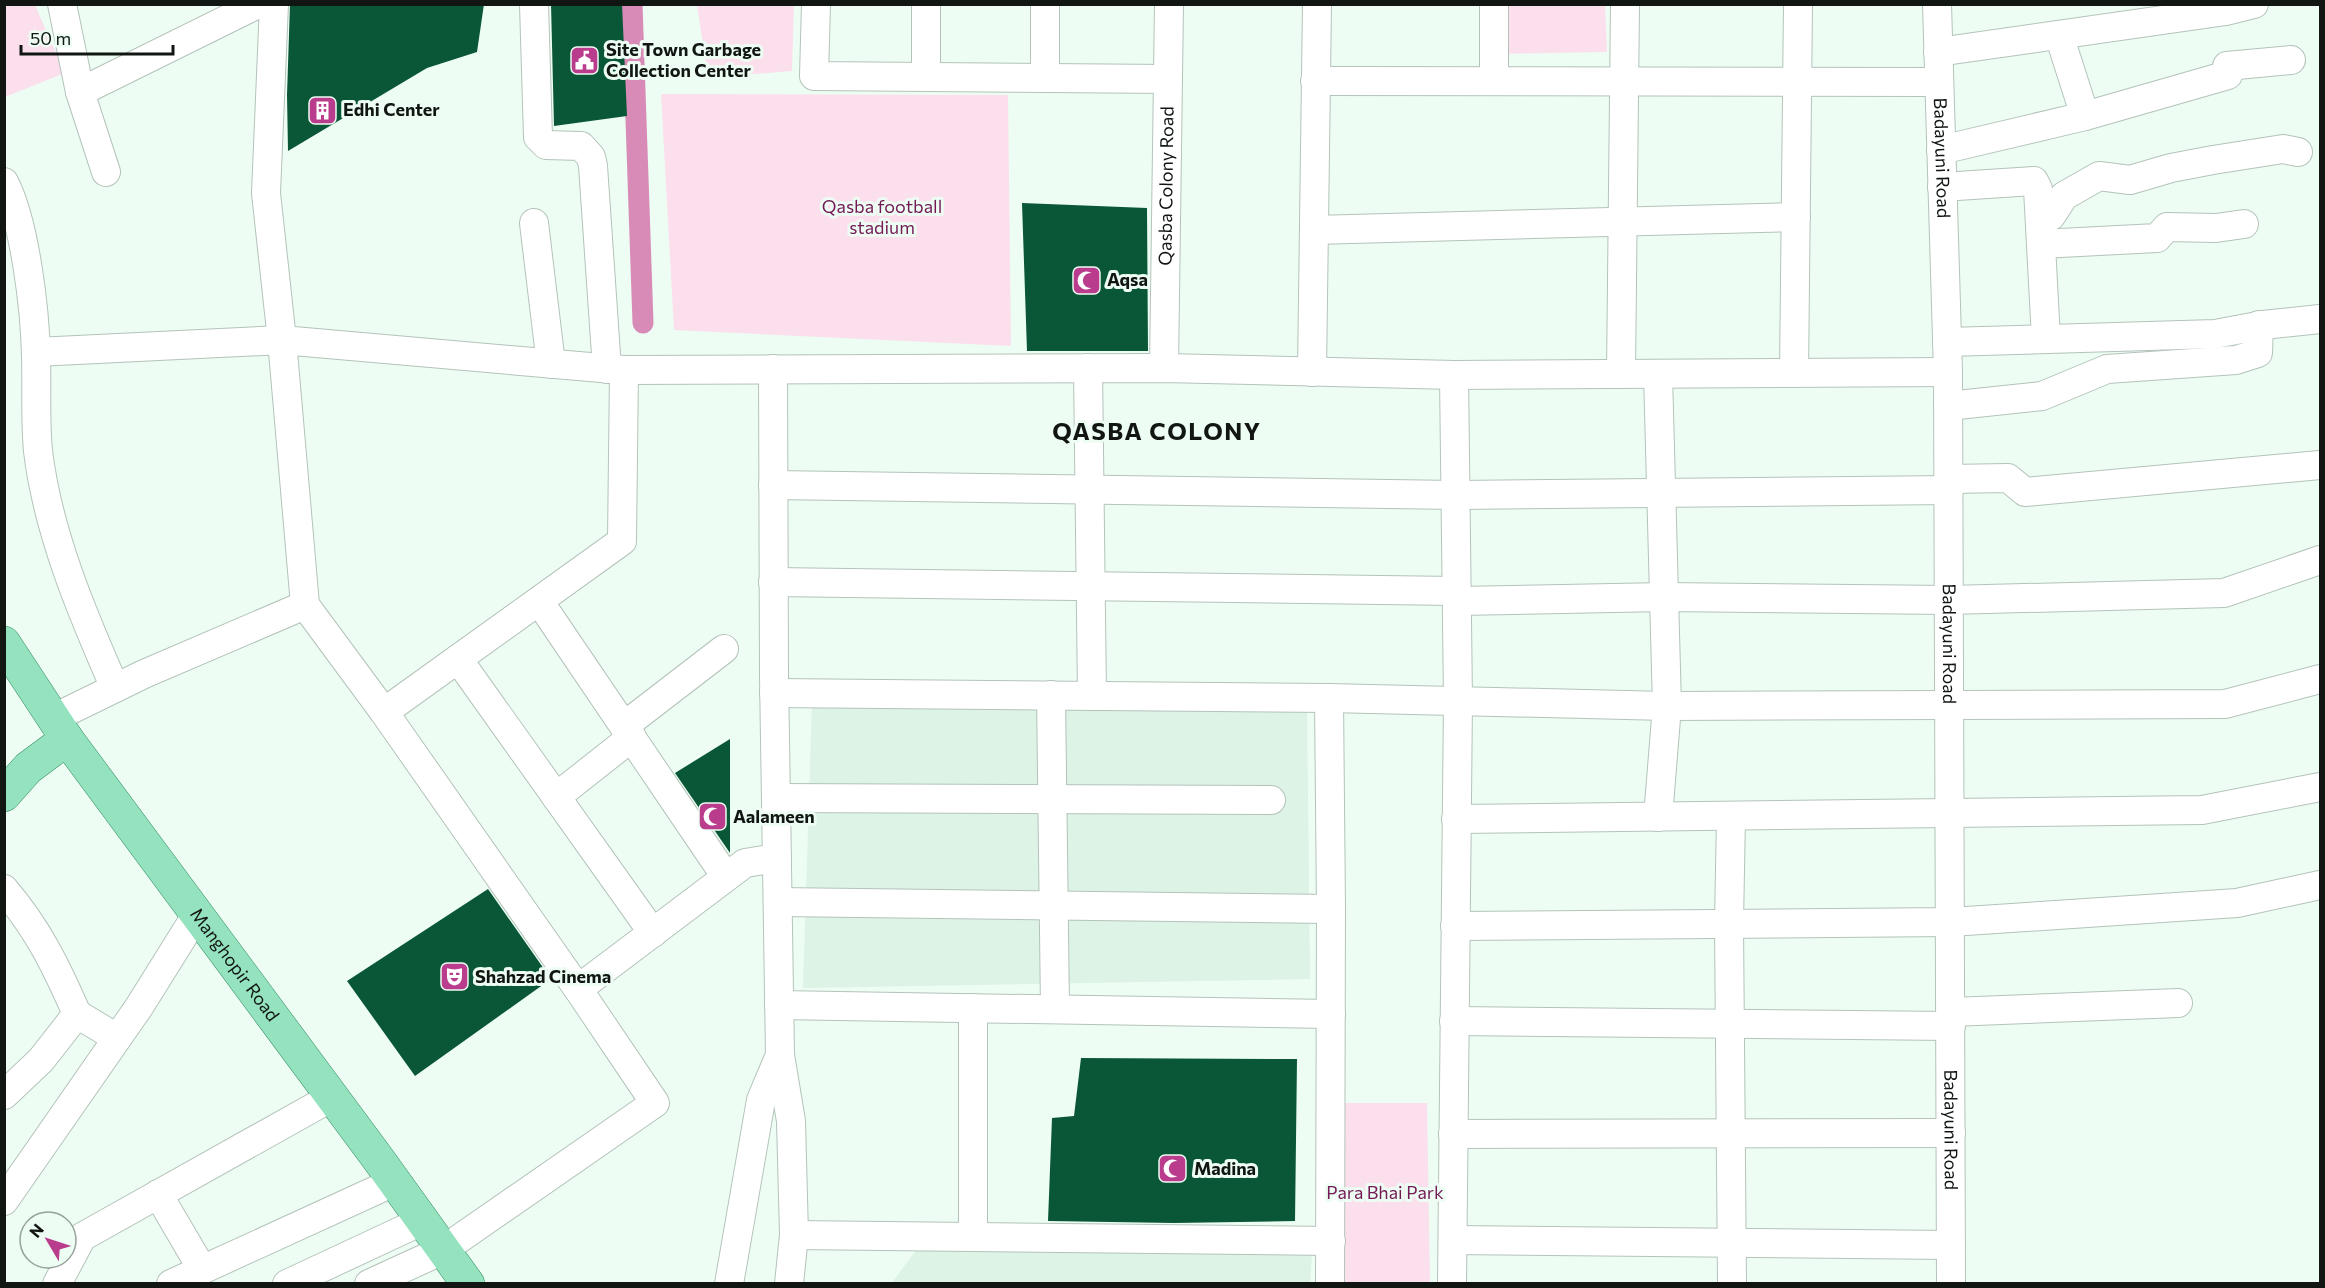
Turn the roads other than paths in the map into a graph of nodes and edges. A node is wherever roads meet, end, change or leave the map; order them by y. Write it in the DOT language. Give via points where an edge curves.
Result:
graph roads {
  1 [pos="62,4"];
  2 [pos="258,4"];
  3 [pos="274,4"];
  4 [pos="534,4"];
  5 [pos="816,4"];
  6 [pos="926,4"];
  7 [pos="1045,4"];
  8 [pos="1169,4"];
  9 [pos="1317,4"];
  10 [pos="1494,4"];
  11 [pos="1624,4"];
  12 [pos="1798,4"];
  13 [pos="1937,4"];
  14 [pos="2254,4"];
  15 [pos="2059,35"];
  16 [pos="1938,52"];
  17 [pos="2291,60"];
  18 [pos="926,77"];
  19 [pos="1045,78"];
  20 [pos="1168,79"];
  21 [pos="1316,81"];
  22 [pos="1494,81"];
  23 [pos="1624,82"];
  24 [pos="1798,82"];
  25 [pos="1939,82"];
  26 [pos="80,92"];
  27 [pos="2085,116"];
  28 [pos="1941,150"];
  29 [pos="2298,152"];
  30 [pos="106,172"];
  31 [pos="1942,187"];
  32 [pos="6,191"];
  33 [pos="1796,217"];
  34 [pos="1621,222"];
  35 [pos="534,223"];
  36 [pos="2244,224"];
  37 [pos="1314,230"];
  38 [pos="2041,232"];
  39 [pos="2320,319"];
  40 [pos="2259,325"];
  41 [pos="2046,339"];
  42 [pos="282,340"];
  43 [pos="1947,342"];
  44 [pos="36,352"];
  45 [pos="551,364"];
  46 [pos="1088,368"];
  47 [pos="1164,368"];
  48 [pos="616,369"];
  49 [pos="773,369"];
  50 [pos="1312,372"];
  51 [pos="1948,372"];
  52 [pos="1794,373"];
  53 [pos="1621,374"];
  54 [pos="1658,374"];
  55 [pos="1454,375"];
  56 [pos="1948,405"];
  57 [pos="2320,465"];
  58 [pos="773,485"];
  59 [pos="1949,485"];
  60 [pos="1090,490"];
  61 [pos="1661,491"];
  62 [pos="1456,495"];
  63 [pos="2320,560"];
  64 [pos="773,582"];
  65 [pos="1091,586"];
  66 [pos="1457,596"];
  67 [pos="1664,597"];
  68 [pos="1950,600"];
  69 [pos="539,601"];
  70 [pos="305,605"];
  71 [pos="4,643"];
  72 [pos="724,649"];
  73 [pos="458,659"];
  74 [pos="2320,679"];
  75 [pos="115,688"];
  76 [pos="774,693"];
  77 [pos="1051,695"];
  78 [pos="1092,696"];
  79 [pos="1329,698"];
  80 [pos="1458,701"];
  81 [pos="1950,705"];
  82 [pos="1667,706"];
  83 [pos="384,712"];
  84 [pos="61,728"];
  85 [pos="628,731"];
  86 [pos="2320,787"];
  87 [pos="4,795"];
  88 [pos="556,797"];
  89 [pos="776,798"];
  90 [pos="1052,799"];
  91 [pos="1271,800"];
  92 [pos="1950,814"];
  93 [pos="1731,816"];
  94 [pos="1658,817"];
  95 [pos="1456,819"];
  96 [pos="777,858"];
  97 [pos="726,877"];
  98 [pos="2320,885"];
  99 [pos="4,889"];
  100 [pos="778,902"];
  101 [pos="1053,906"];
  102 [pos="1331,909"];
  103 [pos="197,914"];
  104 [pos="1951,922"];
  105 [pos="1729,923"];
  106 [pos="1455,926"];
  107 [pos="653,933"];
  108 [pos="579,989"];
  109 [pos="2178,1003"];
  110 [pos="779,1005"];
  111 [pos="973,1008"];
  112 [pos="1055,1009"];
  113 [pos="77,1014"];
  114 [pos="1331,1014"];
  115 [pos="1951,1019"];
  116 [pos="1454,1021"];
  117 [pos="1731,1024"];
  118 [pos="117,1038"];
  119 [pos="780,1055"];
  120 [pos="4,1095"];
  121 [pos="332,1096"];
  122 [pos="1731,1133"];
  123 [pos="1951,1133"];
  124 [pos="1453,1134"];
  125 [pos="394,1182"];
  126 [pos="158,1194"];
  127 [pos="4,1201"];
  128 [pos="422,1221"];
  129 [pos="794,1236"];
  130 [pos="973,1237"];
  131 [pos="1452,1240"];
  132 [pos="1331,1241"];
  133 [pos="1732,1243"];
  134 [pos="1951,1245"];
  135 [pos="443,1250"];
  136 [pos="202,1269"];
  137 [pos="57,1284"];
  138 [pos="171,1284"];
  139 [pos="286,1284"];
  140 [pos="369,1284"];
  141 [pos="468,1284"];
  142 [pos="729,1284"];
  143 [pos="789,1284"];
  144 [pos="1330,1284"];
  145 [pos="1452,1284"];
  146 [pos="1732,1284"];
  147 [pos="1951,1284"];
  1 -- 26 [label="street"];
  2 -- 26 [label="street"];
  3 -- 42 [label="street" via="266,193"];
  4 -- 48 [label="street" via="538,137 546,145 581,146 591,157"];
  5 -- 18 [label="street" via="814,76"];
  6 -- 18 [label="street"];
  7 -- 19 [label="street"];
  8 -- 20 [label="street, Qasba Colony Road"];
  9 -- 21 [label="street"];
  10 -- 22 [label="street"];
  11 -- 23 [label="street"];
  12 -- 24 [label="street"];
  13 -- 16 [label="street, Badayuni Road"];
  14 -- 15 [label="street"];
  15 -- 16 [label="street"];
  15 -- 27 [label="street"];
  16 -- 25 [label="street, Badayuni Road"];
  17 -- 27 [label="street" via="2227,66 2228,75"];
  18 -- 19 [label="street"];
  19 -- 20 [label="street"];
  20 -- 47 [label="street, Qasba Colony Road"];
  21 -- 22 [label="street"];
  21 -- 37 [label="street"];
  22 -- 23 [label="street"];
  23 -- 24 [label="street"];
  23 -- 34 [label="street"];
  24 -- 25 [label="street"];
  24 -- 33 [label="street"];
  25 -- 28 [label="street, Badayuni Road"];
  26 -- 30 [label="street"];
  27 -- 28 [label="street"];
  28 -- 31 [label="street, Badayuni Road"];
  29 -- 38 [label="street" via="2283,149 2212,160 2130,180 2099,176 2064,196"];
  31 -- 38 [label="street" via="2034,181"];
  31 -- 43 [label="street, Badayuni Road"];
  32 -- 44 [label="street" via="28,274"];
  33 -- 34 [label="street"];
  33 -- 52 [label="street"];
  34 -- 37 [label="street"];
  34 -- 53 [label="street"];
  35 -- 45 [label="street"];
  36 -- 38 [label="street" via="2167,227 2157,238"];
  37 -- 50 [label="street"];
  38 -- 41 [label="street"];
  39 -- 40 [label="street"];
  40 -- 41 [label="street" via="2215,334"];
  40 -- 56 [label="street" via="2258,353 2236,360 2107,369 2042,396"];
  41 -- 43 [label="street"];
  42 -- 44 [label="street"];
  42 -- 45 [label="street"];
  42 -- 70 [label="street"];
  43 -- 51 [label="street, Badayuni Road"];
  44 -- 75 [label="street" via="38,449 46,502 83,614"];
  45 -- 48 [label="street"];
  46 -- 47 [label="street"];
  46 -- 49 [label="street"];
  46 -- 60 [label="street"];
  47 -- 50 [label="street"];
  48 -- 49 [label="street"];
  48 -- 69 [label="street" via="622,541"];
  49 -- 58 [label="street"];
  50 -- 55 [label="street"];
  51 -- 52 [label="street"];
  51 -- 56 [label="street, Badayuni Road"];
  52 -- 54 [label="street"];
  53 -- 54 [label="street"];
  53 -- 55 [label="street"];
  54 -- 61 [label="street"];
  55 -- 62 [label="street"];
  56 -- 59 [label="street, Badayuni Road"];
  57 -- 59 [label="street" via="2025,492 2008,478"];
  58 -- 60 [label="street"];
  58 -- 64 [label="street"];
  59 -- 61 [label="street"];
  59 -- 68 [label="street, Badayuni Road"];
  60 -- 62 [label="street"];
  60 -- 65 [label="street"];
  61 -- 62 [label="street"];
  61 -- 67 [label="street"];
  62 -- 66 [label="street"];
  63 -- 68 [label="street" via="2224,593"];
  64 -- 65 [label="street"];
  64 -- 76 [label="street"];
  65 -- 66 [label="street"];
  65 -- 78 [label="street"];
  66 -- 67 [label="street"];
  66 -- 80 [label="street"];
  67 -- 68 [label="street"];
  67 -- 82 [label="street"];
  68 -- 81 [label="street, Badayuni Road"];
  69 -- 73 [label="street"];
  69 -- 85 [label="street"];
  70 -- 75 [label="street"];
  70 -- 83 [label="street"];
  71 -- 84 [label="main road, Manghopir Road"];
  72 -- 85 [label="street"];
  73 -- 83 [label="street"];
  73 -- 88 [label="street"];
  74 -- 81 [label="street" via="2224,704"];
  75 -- 84 [label="street"];
  76 -- 77 [label="street"];
  76 -- 89 [label="street"];
  77 -- 78 [label="street"];
  77 -- 90 [label="street"];
  78 -- 79 [label="street"];
  79 -- 80 [label="street"];
  79 -- 102 [label="street"];
  80 -- 82 [label="street"];
  80 -- 95 [label="street"];
  81 -- 82 [label="street"];
  81 -- 92 [label="street, Badayuni Road"];
  82 -- 94 [label="street"];
  83 -- 108 [label="street"];
  84 -- 87 [label="main road"];
  84 -- 103 [label="main road, Manghopir Road"];
  85 -- 88 [label="street"];
  85 -- 97 [label="street"];
  86 -- 92 [label="street" via="2202,810"];
  88 -- 107 [label="street"];
  89 -- 90 [label="street"];
  89 -- 96 [label="street"];
  90 -- 91 [label="street"];
  90 -- 101 [label="street"];
  92 -- 93 [label="street"];
  92 -- 104 [label="street, Badayuni Road"];
  93 -- 94 [label="street"];
  93 -- 105 [label="street"];
  94 -- 95 [label="street"];
  95 -- 106 [label="street"];
  96 -- 97 [label="street" via="745,863"];
  96 -- 100 [label="street"];
  97 -- 107 [label="street"];
  98 -- 104 [label="street" via="2237,903"];
  99 -- 113 [label="street" via="29,919"];
  100 -- 101 [label="street"];
  100 -- 110 [label="street"];
  101 -- 102 [label="street"];
  101 -- 112 [label="street"];
  102 -- 114 [label="street"];
  103 -- 118 [label="street"];
  103 -- 121 [label="main road, Manghopir Road"];
  104 -- 105 [label="street"];
  104 -- 115 [label="street, Badayuni Road"];
  105 -- 106 [label="street"];
  105 -- 117 [label="street"];
  106 -- 116 [label="street"];
  107 -- 108 [label="street"];
  108 -- 135 [label="street" via="655,1103"];
  109 -- 115 [label="street"];
  110 -- 111 [label="street"];
  110 -- 119 [label="street"];
  111 -- 112 [label="street"];
  111 -- 130 [label="street"];
  112 -- 114 [label="street"];
  113 -- 118 [label="street"];
  113 -- 120 [label="street" via="41,1060"];
  114 -- 132 [label="street"];
  115 -- 117 [label="street"];
  115 -- 123 [label="street, Badayuni Road"];
  116 -- 117 [label="street"];
  116 -- 124 [label="street"];
  117 -- 122 [label="street"];
  118 -- 127 [label="street"];
  119 -- 129 [label="street" via="791,1121"];
  119 -- 142 [label="street" via="761,1100"];
  121 -- 125 [label="main road, Manghopir Road"];
  121 -- 126 [label="street"];
  122 -- 123 [label="street"];
  122 -- 124 [label="street"];
  122 -- 133 [label="street"];
  123 -- 134 [label="street, Badayuni Road"];
  124 -- 131 [label="street"];
  125 -- 128 [label="main road, Manghopir Road"];
  125 -- 136 [label="street"];
  126 -- 136 [label="street"];
  126 -- 137 [label="street" via="82,1237"];
  128 -- 135 [label="main road, Manghopir Road"];
  128 -- 139 [label="street"];
  129 -- 130 [label="street"];
  129 -- 143 [label="street"];
  130 -- 132 [label="street"];
  131 -- 133 [label="street"];
  131 -- 145 [label="street"];
  132 -- 144 [label="street"];
  133 -- 134 [label="street"];
  133 -- 146 [label="street"];
  134 -- 147 [label="street, Badayuni Road"];
  135 -- 140 [label="street"];
  135 -- 141 [label="main road, Manghopir Road"];
  136 -- 138 [label="street"];
}
